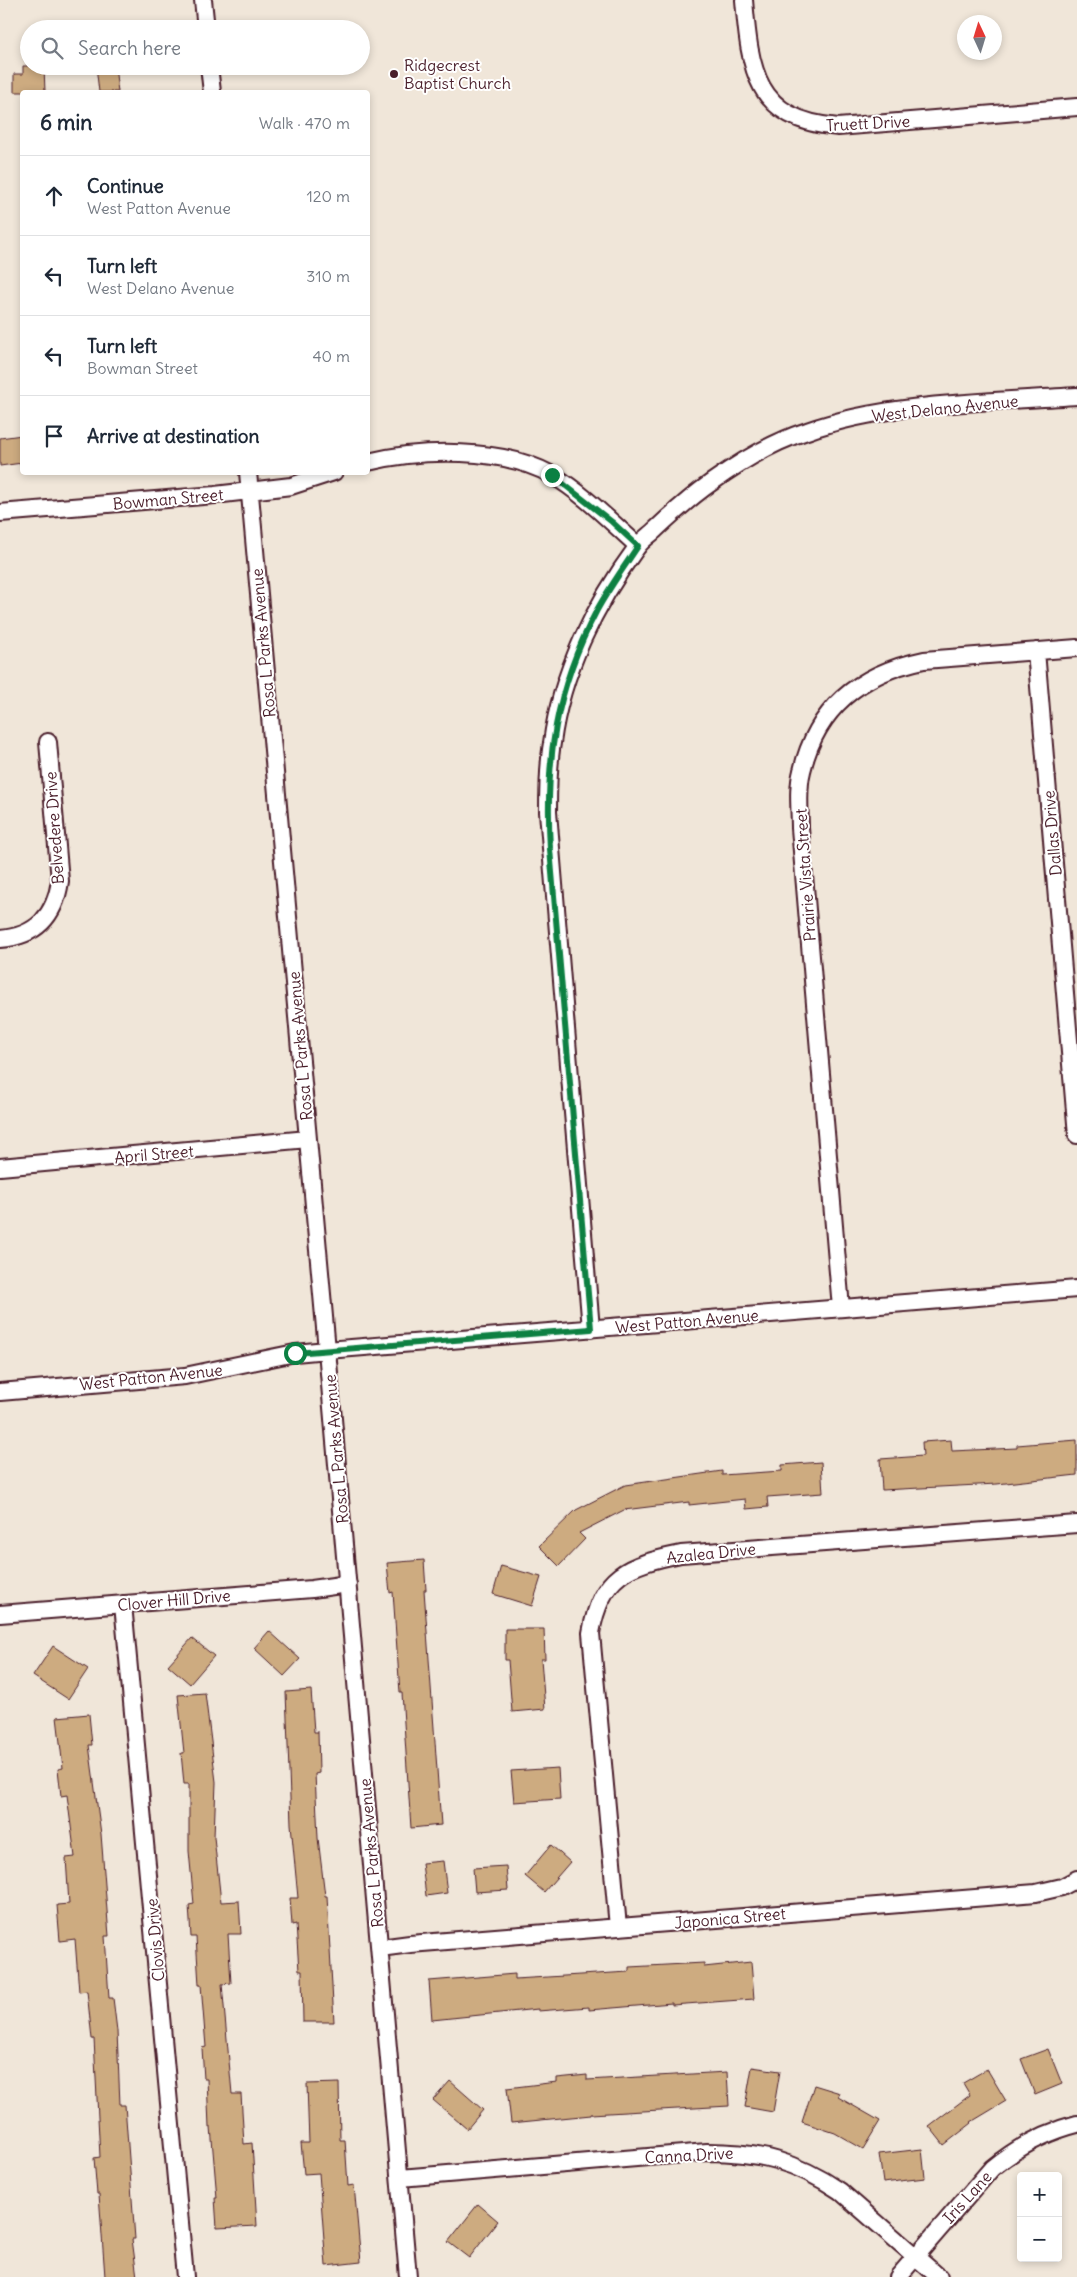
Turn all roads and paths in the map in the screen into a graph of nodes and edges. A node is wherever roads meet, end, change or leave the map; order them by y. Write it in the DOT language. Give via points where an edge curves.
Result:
graph roads {
  1 [pos="203,0"];
  2 [pos="744,0"];
  3 [pos="205,20"];
  4 [pos="210,75"];
  5 [pos="212,90"];
  6 [pos="1077,107"];
  7 [pos="1077,396"];
  8 [pos="370,462"];
  9 [pos="248,475"];
  10 [pos="325,475"];
  11 [pos="249,491"];
  12 [pos="0,513"];
  13 [pos="638,546"];
  14 [pos="1077,648"];
  15 [pos="1036,651"];
  16 [pos="48,742"];
  17 [pos="0,939"];
  18 [pos="1077,1135"];
  19 [pos="308,1139"];
  20 [pos="0,1167"];
  21 [pos="1077,1289"];
  22 [pos="841,1308"];
  23 [pos="591,1329"];
  24 [pos="327,1350"];
  25 [pos="0,1392"];
  26 [pos="1077,1524"];
  27 [pos="348,1584"];
  28 [pos="123,1604"];
  29 [pos="0,1614"];
  30 [pos="1077,1879"];
  31 [pos="618,1927"];
  32 [pos="380,1948"];
  33 [pos="1077,2124"];
  34 [pos="400,2178"];
  35 [pos="915,2257"];
  36 [pos="185,2277"];
  37 [pos="408,2277"];
  38 [pos="898,2277"];
  39 [pos="939,2277"];
  1 -- 3 [label="street"];
  2 -- 6 [label="street, Truett Drive" via="748,47 757,78 782,109 798,119 838,127"];
  4 -- 5 [label="street"];
  7 -- 13 [label="street, West Delano Avenue" via="902,410 807,430 737,465 688,500"];
  8 -- 13 [label="street" via="458,453 492,455 524,463 552,475"];
  9 -- 11 [label="street, Rosa L Parks Avenue"];
  10 -- 11 [label="street, Bowman Street" via="291,486"];
  11 -- 12 [label="street, Bowman Street"];
  11 -- 19 [label="street, Rosa L Parks Avenue"];
  13 -- 23 [label="street, West Delano Avenue" via="598,609 575,657 557,715 548,773 551,859"];
  14 -- 15 [label="street, Prairie Vista Street"];
  15 -- 18 [label="street, Dallas Drive"];
  15 -- 22 [label="street, Prairie Vista Street" via="924,660 877,674 849,692 824,720 809,747 801,772 800,828"];
  16 -- 17 [label="street, Belvedere Drive" via="60,881 58,895 40,924 28,933"];
  19 -- 20 [label="street, April Street"];
  19 -- 24 [label="street, Rosa L Parks Avenue"];
  21 -- 22 [label="street, West Patton Avenue"];
  22 -- 23 [label="street, West Patton Avenue"];
  23 -- 24 [label="street, West Patton Avenue"];
  24 -- 25 [label="street, West Patton Avenue" via="295,1353 185,1376"];
  24 -- 27 [label="street, Rosa L Parks Avenue"];
  26 -- 31 [label="street, Azalea Drive" via="681,1554 655,1559 615,1578 602,1594 592,1633"];
  27 -- 28 [label="street, Clover Hill Drive"];
  27 -- 32 [label="street, Rosa L Parks Avenue"];
  28 -- 29 [label="street, Clover Hill Drive"];
  28 -- 36 [label="street, Clovis Drive"];
  30 -- 31 [label="street, Japonica Street" via="1062,1887 1036,1893"];
  31 -- 32 [label="street, Japonica Street"];
  32 -- 34 [label="street, Rosa L Parks Avenue"];
  33 -- 35 [label="street, Iris Lane" via="1041,2136 992,2168"];
  34 -- 35 [label="street, Canna Drive" via="707,2152 751,2154 789,2163 824,2180"];
  34 -- 37 [label="street, Rosa L Parks Avenue"];
  35 -- 38 [label="street, Iris Lane"];
  35 -- 39 [label="street, Canna Drive"];
}
